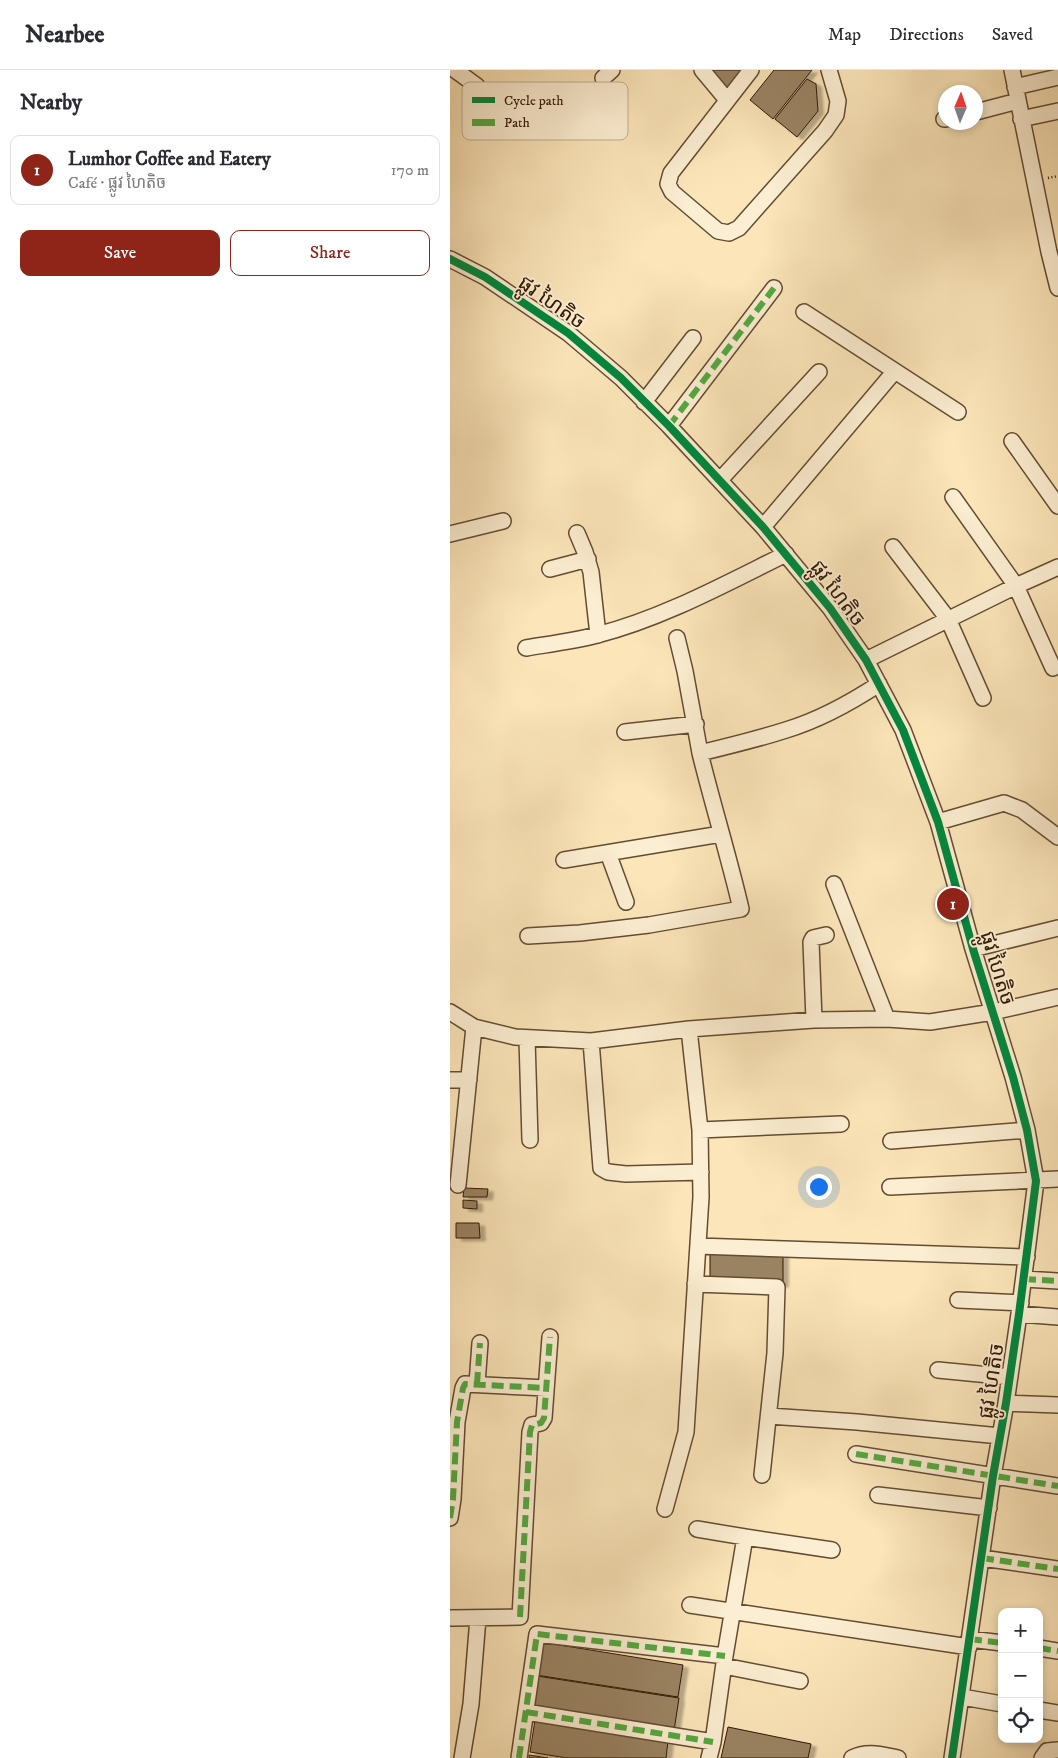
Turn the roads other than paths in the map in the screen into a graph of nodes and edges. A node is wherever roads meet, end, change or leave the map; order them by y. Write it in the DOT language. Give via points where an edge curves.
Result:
graph roads {
  1 [pos="455,70"];
  2 [pos="702,70"];
  3 [pos="751,70"];
  4 [pos="829,70"];
  5 [pos="1012,70"];
  6 [pos="1058,77"];
  7 [pos="472,82"];
  8 [pos="1016,94"];
  9 [pos="727,100"];
  10 [pos="983,109"];
  11 [pos="1058,111"];
  12 [pos="1022,119"];
  13 [pos="450,259"];
  14 [pos="774,288"];
  15 [pos="1058,288"];
  16 [pos="804,312"];
  17 [pos="693,338"];
  18 [pos="819,372"];
  19 [pos="894,372"];
  20 [pos="644,402"];
  21 [pos="958,412"];
  22 [pos="669,426"];
  23 [pos="1012,442"];
  24 [pos="720,480"];
  25 [pos="953,497"];
  26 [pos="1058,506"];
  27 [pos="503,521"];
  28 [pos="764,527"];
  29 [pos="577,533"];
  30 [pos="450,534"];
  31 [pos="893,547"];
  32 [pos="786,554"];
  33 [pos="588,559"];
  34 [pos="1058,567"];
  35 [pos="550,569"];
  36 [pos="1016,586"];
  37 [pos="948,619"];
  38 [pos="598,635"];
  39 [pos="677,638"];
  40 [pos="526,648"];
  41 [pos="866,660"];
  42 [pos="1053,668"];
  43 [pos="879,684"];
  44 [pos="984,698"];
  45 [pos="696,724"];
  46 [pos="625,732"];
  47 [pos="700,753"];
  48 [pos="938,822"];
  49 [pos="721,834"];
  50 [pos="1058,837"];
  51 [pos="608,853"];
  52 [pos="564,860"];
  53 [pos="834,884"];
  54 [pos="626,902"];
  55 [pos="1058,928"];
  56 [pos="826,935"];
  57 [pos="528,936"];
  58 [pos="973,949"];
  59 [pos="1058,997"];
  60 [pos="450,1012"];
  61 [pos="993,1012"];
  62 [pos="886,1019"];
  63 [pos="814,1020"];
  64 [pos="474,1027"];
  65 [pos="689,1029"];
  66 [pos="527,1039"];
  67 [pos="591,1041"];
  68 [pos="450,1080"];
  69 [pos="468,1080"];
  70 [pos="841,1124"];
  71 [pos="700,1130"];
  72 [pos="1026,1130"];
  73 [pos="530,1140"];
  74 [pos="891,1141"];
  75 [pos="700,1172"];
  76 [pos="1058,1179"];
  77 [pos="1036,1181"];
  78 [pos="458,1185"];
  79 [pos="890,1187"];
  80 [pos="698,1246"];
  81 [pos="1027,1257"];
  82 [pos="1024,1279"];
  83 [pos="1058,1281"];
  84 [pos="695,1284"];
  85 [pos="958,1300"];
  86 [pos="1020,1309"];
  87 [pos="1058,1317"];
  88 [pos="550,1338"];
  89 [pos="480,1343"];
  90 [pos="938,1370"];
  91 [pos="1010,1377"];
  92 [pos="478,1384"];
  93 [pos="546,1388"];
  94 [pos="1006,1403"];
  95 [pos="1058,1405"];
  96 [pos="769,1416"];
  97 [pos="1000,1436"];
  98 [pos="856,1454"];
  99 [pos="762,1474"];
  100 [pos="993,1476"];
  101 [pos="1058,1486"];
  102 [pos="878,1495"];
  103 [pos="988,1508"];
  104 [pos="665,1509"];
  105 [pos="450,1518"];
  106 [pos="697,1529"];
  107 [pos="744,1537"];
  108 [pos="832,1550"];
  109 [pos="982,1558"];
  110 [pos="1058,1569"];
  111 [pos="690,1604"];
  112 [pos="732,1612"];
  113 [pos="450,1618"];
  114 [pos="478,1618"];
  115 [pos="970,1643"];
  116 [pos="998,1643"];
  117 [pos="1043,1649"];
  118 [pos="1058,1651"];
  119 [pos="725,1661"];
  120 [pos="800,1680"];
  121 [pos="962,1697"];
  122 [pos="998,1703"];
  123 [pos="1043,1711"];
  124 [pos="526,1712"];
  125 [pos="1058,1713"];
  126 [pos="713,1742"];
  127 [pos="1058,1750"];
  128 [pos="462,1758"];
  129 [pos="519,1758"];
  130 [pos="709,1758"];
  131 [pos="852,1758"];
  132 [pos="898,1758"];
  133 [pos="952,1758"];
  134 [pos="1042,1758"];
  1 -- 7 [label="street"];
  2 -- 9 [label="street"];
  3 -- 9 [label="street"];
  4 -- 9 [label="street" via="838,101 836,115 739,228 729,233 718,231 672,192 668,184 672,173"];
  5 -- 8 [label="street"];
  6 -- 8 [label="street"];
  8 -- 10 [label="street"];
  8 -- 12 [label="street"];
  11 -- 12 [label="street"];
  12 -- 15 [label="street"];
  13 -- 20 [label="street, ផ្លូវ ហៃតិច" via="485,277 568,333"];
  14 -- 22 [label="street"];
  16 -- 19 [label="street"];
  17 -- 20 [label="street"];
  18 -- 24 [label="street"];
  19 -- 21 [label="street"];
  19 -- 28 [label="street"];
  20 -- 22 [label="street, ផ្លូវ ហៃតិច"];
  22 -- 24 [label="street, ផ្លូវ ហៃតិច"];
  23 -- 26 [label="street"];
  24 -- 28 [label="street, ផ្លូវ ហៃតិច"];
  25 -- 36 [label="street"];
  27 -- 30 [label="street"];
  28 -- 32 [label="street, ផ្លូវ ហៃតិច"];
  29 -- 33 [label="street"];
  31 -- 37 [label="street"];
  32 -- 38 [label="street" via="675,607"];
  32 -- 41 [label="street, ផ្លូវ ហៃតិច" via="830,608"];
  33 -- 35 [label="street"];
  33 -- 38 [label="street"];
  34 -- 36 [label="street"];
  36 -- 37 [label="street"];
  36 -- 42 [label="street"];
  37 -- 41 [label="street"];
  37 -- 44 [label="street"];
  38 -- 40 [label="street"];
  39 -- 45 [label="street"];
  41 -- 43 [label="street, ផ្លូវ ហៃតិច"];
  43 -- 47 [label="street" via="824,715 787,730"];
  43 -- 48 [label="street, ផ្លូវ ហៃតិច" via="903,730"];
  45 -- 46 [label="street"];
  45 -- 47 [label="street"];
  47 -- 49 [label="street"];
  48 -- 50 [label="street" via="1004,802 1022,810"];
  48 -- 58 [label="street, ផ្លូវ ហៃតិច"];
  49 -- 51 [label="street"];
  49 -- 57 [label="street" via="741,909 649,925"];
  51 -- 52 [label="street"];
  51 -- 54 [label="street"];
  53 -- 62 [label="street"];
  55 -- 58 [label="street"];
  56 -- 63 [label="street" via="813,938 811,942"];
  58 -- 61 [label="street, ផ្លូវ ហៃតិច"];
  59 -- 61 [label="street"];
  60 -- 64 [label="street"];
  61 -- 62 [label="street" via="930,1022"];
  61 -- 72 [label="street, ផ្លូវ ហៃតិច"];
  62 -- 63 [label="street"];
  63 -- 65 [label="street"];
  64 -- 66 [label="street"];
  64 -- 69 [label="street"];
  65 -- 67 [label="street"];
  65 -- 71 [label="street"];
  66 -- 67 [label="street"];
  66 -- 73 [label="street"];
  67 -- 75 [label="street" via="601,1168 626,1174"];
  68 -- 69 [label="street"];
  69 -- 78 [label="street"];
  70 -- 71 [label="street"];
  71 -- 75 [label="street"];
  72 -- 74 [label="street"];
  72 -- 77 [label="street, ផ្លូវ ហៃតិច"];
  75 -- 80 [label="street"];
  76 -- 77 [label="street"];
  77 -- 79 [label="street"];
  77 -- 81 [label="street, ផ្លូវ ហៃតិច"];
  80 -- 81 [label="street"];
  80 -- 84 [label="street"];
  81 -- 82 [label="street, ផ្លូវ ហៃតិច"];
  82 -- 83 [label="street"];
  82 -- 86 [label="street, ផ្លូវ ហៃតិច"];
  84 -- 96 [label="street" via="777,1287"];
  84 -- 104 [label="street" via="686,1432"];
  85 -- 86 [label="street"];
  86 -- 87 [label="street"];
  86 -- 91 [label="street, ផ្លូវ ហៃតិច"];
  88 -- 93 [label="street"];
  89 -- 92 [label="street"];
  90 -- 91 [label="street"];
  91 -- 94 [label="street, ផ្លូវ ហៃតិច"];
  92 -- 93 [label="street"];
  92 -- 105 [label="street" via="465,1384 463,1388 457,1422"];
  93 -- 114 [label="street" via="544,1418 541,1423 532,1425 530,1432 520,1617"];
  94 -- 95 [label="street"];
  94 -- 97 [label="street, ផ្លូវ ហៃតិច"];
  96 -- 97 [label="street"];
  96 -- 99 [label="street"];
  97 -- 100 [label="street, ផ្លូវ ហៃតិច"];
  98 -- 100 [label="street"];
  100 -- 101 [label="street"];
  100 -- 103 [label="street, ផ្លូវ ហៃតិច"];
  102 -- 103 [label="street"];
  103 -- 109 [label="street, ផ្លូវ ហៃតិច"];
  106 -- 107 [label="street"];
  107 -- 108 [label="street"];
  107 -- 112 [label="street"];
  109 -- 110 [label="street"];
  109 -- 115 [label="street, ផ្លូវ ហៃតិច"];
  111 -- 112 [label="street"];
  112 -- 115 [label="street"];
  112 -- 119 [label="street"];
  113 -- 114 [label="street"];
  114 -- 128 [label="street" via="471,1704"];
  115 -- 116 [label="street"];
  115 -- 121 [label="street, ផ្លូវ ហៃតិច"];
  117 -- 118 [label="street"];
  119 -- 120 [label="street"];
  119 -- 124 [label="street" via="536,1634"];
  119 -- 126 [label="street"];
  121 -- 122 [label="street"];
  121 -- 133 [label="street, ផ្លូវ ហៃតិច"];
  123 -- 125 [label="street"];
  124 -- 126 [label="street"];
  124 -- 129 [label="street"];
  126 -- 130 [label="street"];
  127 -- 134 [label="street" via="1047,1751"];
  131 -- 132 [label="street" via="873,1753"];
}
